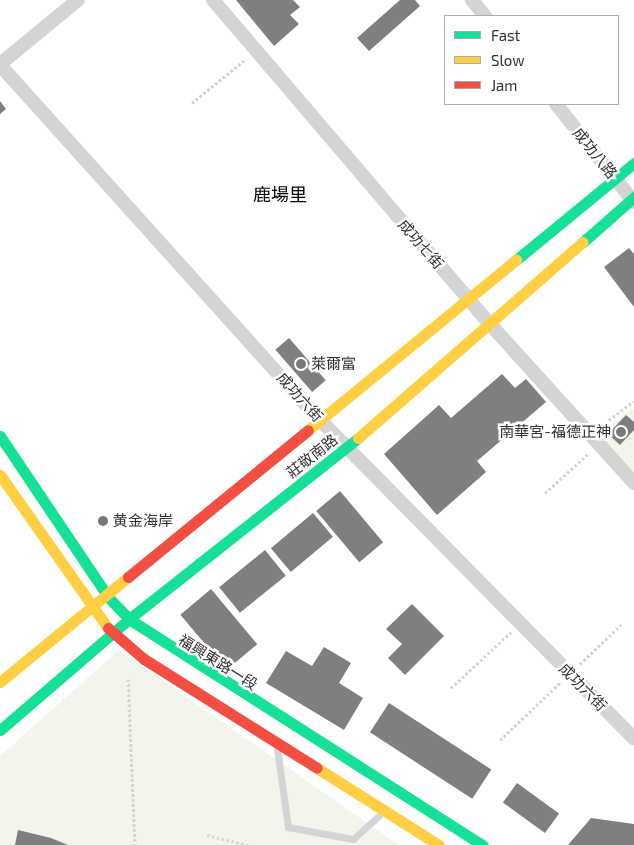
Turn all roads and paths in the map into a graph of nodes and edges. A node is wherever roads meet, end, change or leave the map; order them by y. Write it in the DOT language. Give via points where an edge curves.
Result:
graph roads {
  1 [pos="78,0"];
  2 [pos="213,0"];
  3 [pos="472,0"];
  4 [pos="484,15"];
  5 [pos="256,51"];
  6 [pos="0,65"];
  7 [pos="192,103"];
  8 [pos="557,105"];
  9 [pos="634,163"];
  10 [pos="615,178"];
  11 [pos="633,199"];
  12 [pos="468,299"];
  13 [pos="489,323"];
  14 [pos="634,402"];
  15 [pos="320,420"];
  16 [pos="0,436"];
  17 [pos="595,440"];
  18 [pos="348,447"];
  19 [pos="0,474"];
  20 [pos="634,483"];
  21 [pos="545,493"];
  22 [pos="108,597"];
  23 [pos="92,611"];
  24 [pos="129,619"];
  25 [pos="520,623"];
  26 [pos="622,624"];
  27 [pos="112,633"];
  28 [pos="570,674"];
  29 [pos="2,677"];
  30 [pos="128,679"];
  31 [pos="451,688"];
  32 [pos="0,730"];
  33 [pos="634,738"];
  34 [pos="500,740"];
  35 [pos="276,742"];
  36 [pos="385,811"];
  37 [pos="207,835"];
  38 [pos="136,845"];
  39 [pos="248,845"];
  40 [pos="439,845"];
  41 [pos="483,845"];
  1 -- 6 [label="street"];
  2 -- 5 [label="street, 成功七街"];
  3 -- 4 [label="street"];
  5 -- 7 [label="path"];
  5 -- 12 [label="street, 成功七街"];
  6 -- 15 [label="street, 成功六街"];
  8 -- 10 [label="street, 成功八路"];
  9 -- 10 [label="street, 莊敬南路"];
  10 -- 11 [label="street, 成功八路"];
  10 -- 12 [label="street, 莊敬南路"];
  11 -- 13 [label="street, 莊敬南路"];
  12 -- 13 [label="street, 成功七街"];
  12 -- 15 [label="street, 莊敬南路"];
  13 -- 17 [label="street, 成功七街"];
  13 -- 18 [label="street, 莊敬南路"];
  14 -- 17 [label="path"];
  15 -- 18 [label="street, 成功六街"];
  15 -- 22 [label="street, 莊敬南路"];
  16 -- 22 [label="street, 福興東路一段"];
  17 -- 20 [label="street, 成功七街"];
  17 -- 21 [label="path"];
  18 -- 24 [label="street, 莊敬南路"];
  18 -- 25 [label="street, 成功六街"];
  19 -- 23 [label="street"];
  22 -- 23 [label="street, 莊敬南路"];
  22 -- 24 [label="street, 福興東路一段"];
  23 -- 27 [label="street"];
  23 -- 29 [label="street, 莊敬南路"];
  24 -- 27 [label="street, 莊敬南路"];
  24 -- 41 [label="street, 福興東路一段"];
  25 -- 28 [label="street, 成功六街"];
  25 -- 31 [label="path"];
  26 -- 28 [label="path"];
  27 -- 32 [label="street, 莊敬南路"];
  27 -- 35 [label="street" via="144,659"];
  28 -- 33 [label="street, 成功六街"];
  28 -- 34 [label="path"];
  30 -- 38 [label="path"];
  35 -- 36 [label="street"];
  35 -- 36 [label="lane" via="288,827 353,839"];
  36 -- 40 [label="street"];
  37 -- 39 [label="path"];
}
